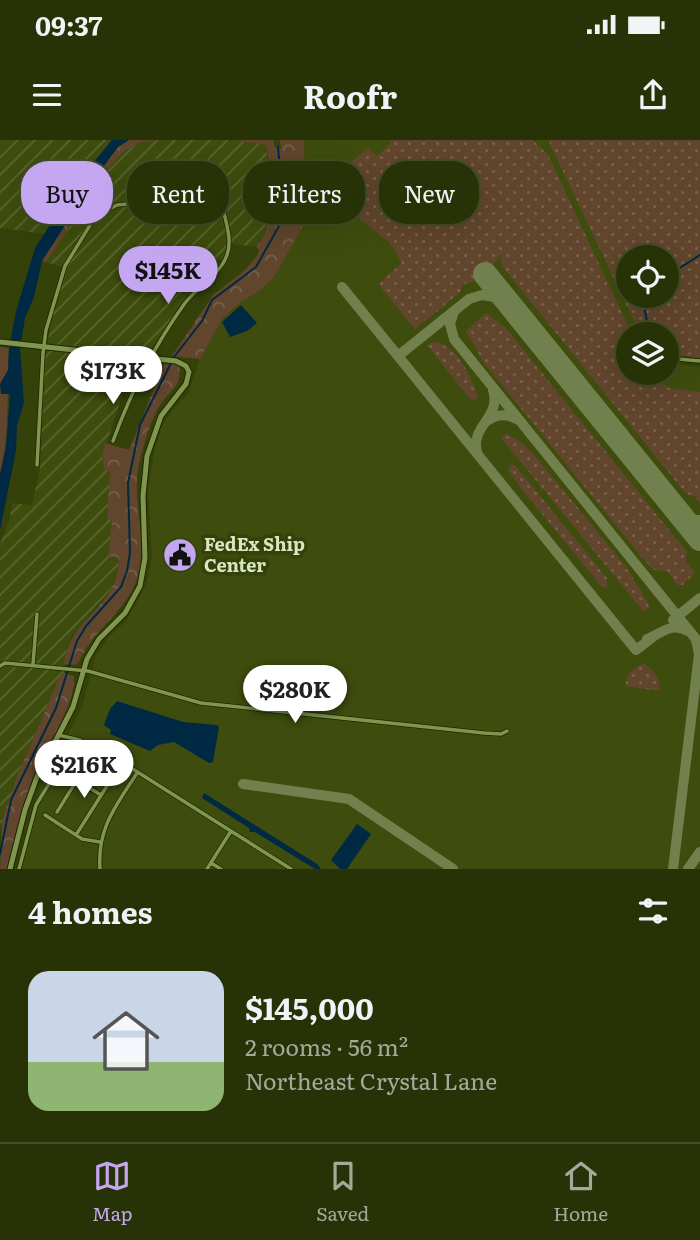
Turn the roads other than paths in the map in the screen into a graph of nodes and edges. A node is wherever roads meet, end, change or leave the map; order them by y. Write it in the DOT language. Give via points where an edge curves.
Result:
graph roads {
  1 [pos="3,343"];
  2 [pos="43,347"];
  3 [pos="149,358"];
  4 [pos="679,359"];
  5 [pos="700,361"];
  6 [pos="113,441"];
  7 [pos="37,465"];
  8 [pos="37,614"];
  9 [pos="1,665"];
  10 [pos="33,665"];
  11 [pos="83,670"];
  12 [pos="508,731"];
  13 [pos="57,735"];
  14 [pos="137,773"];
  15 [pos="112,778"];
  16 [pos="77,780"];
  17 [pos="101,795"];
  18 [pos="57,812"];
  19 [pos="45,815"];
  20 [pos="231,831"];
  21 [pos="76,835"];
  22 [pos="100,842"];
  23 [pos="211,863"];
  24 [pos="10,869"];
  25 [pos="19,869"];
  26 [pos="100,869"];
  27 [pos="207,869"];
  28 [pos="221,869"];
  29 [pos="291,869"];
  1 -- 2 [label="street"];
  2 -- 3 [label="street"];
  2 -- 3 [label="street" via="67,261 95,217 117,205 136,202 177,199 209,205 224,213 229,230 227,256 188,299"];
  2 -- 7 [label="street"];
  3 -- 6 [label="street"];
  3 -- 11 [label="street" via="186,366 187,381 161,416 147,456 145,552 139,586 122,616 94,645"];
  4 -- 5 [label="street"];
  8 -- 10 [label="street"];
  9 -- 10 [label="street"];
  10 -- 11 [label="street"];
  11 -- 12 [label="street" via="201,703 478,733"];
  11 -- 13 [label="street" via="73,707"];
  13 -- 14 [label="street" via="79,740"];
  13 -- 24 [label="street" via="27,802"];
  14 -- 20 [label="street"];
  14 -- 22 [label="street"];
  15 -- 17 [label="street"];
  16 -- 17 [label="street"];
  16 -- 18 [label="street"];
  16 -- 25 [label="street" via="58,769 36,805"];
  17 -- 21 [label="street"];
  19 -- 21 [label="street"];
  20 -- 23 [label="street"];
  20 -- 29 [label="street"];
  21 -- 22 [label="street"];
  22 -- 26 [label="street"];
  23 -- 27 [label="street"];
  23 -- 28 [label="street"];
}
